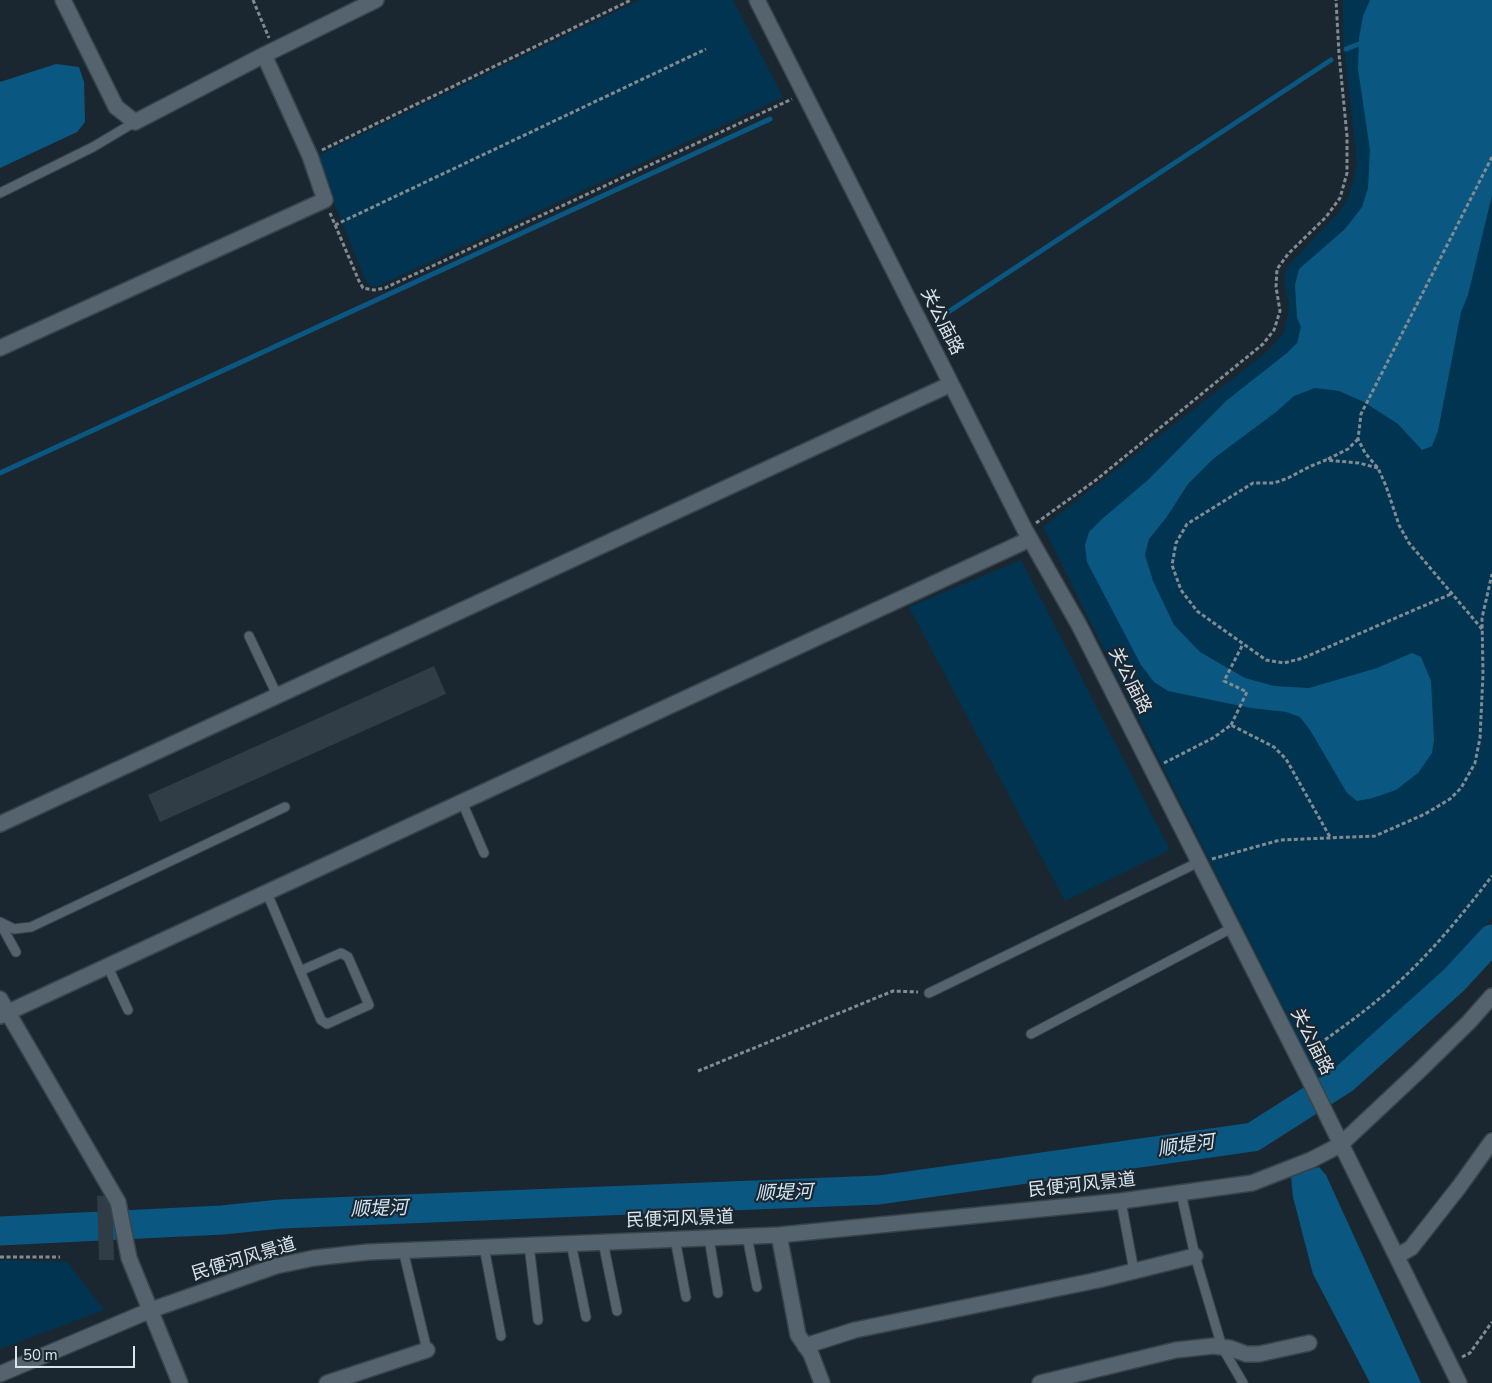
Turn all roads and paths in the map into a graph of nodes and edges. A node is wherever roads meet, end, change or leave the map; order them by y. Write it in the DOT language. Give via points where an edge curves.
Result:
graph roads {
  1 [pos="63,0"];
  2 [pos="253,0"];
  3 [pos="376,0"];
  4 [pos="631,0"];
  5 [pos="757,0"];
  6 [pos="1336,0"];
  7 [pos="706,48"];
  8 [pos="269,53"];
  9 [pos="804,93"];
  10 [pos="135,122"];
  11 [pos="310,156"];
  12 [pos="1492,157"];
  13 [pos="0,193"];
  14 [pos="325,200"];
  15 [pos="336,225"];
  16 [pos="0,348"];
  17 [pos="951,384"];
  18 [pos="1358,439"];
  19 [pos="1326,460"];
  20 [pos="1378,468"];
  21 [pos="1028,534"];
  22 [pos="1492,574"];
  23 [pos="1451,594"];
  24 [pos="1482,629"];
  25 [pos="249,636"];
  26 [pos="1243,644"];
  27 [pos="278,695"];
  28 [pos="1231,725"];
  29 [pos="1152,769"];
  30 [pos="462,802"];
  31 [pos="285,807"];
  32 [pos="0,824"];
  33 [pos="1330,837"];
  34 [pos="484,853"];
  35 [pos="1199,862"];
  36 [pos="1492,876"];
  37 [pos="267,893"];
  38 [pos="0,922"];
  39 [pos="1232,928"];
  40 [pos="16,952"];
  41 [pos="108,967"];
  42 [pos="300,971"];
  43 [pos="929,993"];
  44 [pos="1492,996"];
  45 [pos="0,999"];
  46 [pos="128,1010"];
  47 [pos="4,1015"];
  48 [pos="1031,1034"];
  49 [pos="1299,1058"];
  50 [pos="698,1071"];
  51 [pos="1337,1138"];
  52 [pos="1492,1141"];
  53 [pos="1181,1193"];
  54 [pos="1121,1202"];
  55 [pos="779,1235"];
  56 [pos="747,1236"];
  57 [pos="709,1238"];
  58 [pos="675,1239"];
  59 [pos="603,1242"];
  60 [pos="570,1243"];
  61 [pos="529,1245"];
  62 [pos="484,1247"];
  63 [pos="403,1250"];
  64 [pos="1195,1256"];
  65 [pos="1397,1256"];
  66 [pos="0,1257"];
  67 [pos="60,1257"];
  68 [pos="1134,1271"];
  69 [pos="757,1287"];
  70 [pos="718,1293"];
  71 [pos="686,1297"];
  72 [pos="150,1310"];
  73 [pos="617,1311"];
  74 [pos="586,1317"];
  75 [pos="538,1320"];
  76 [pos="1492,1322"];
  77 [pos="501,1336"];
  78 [pos="1309,1343"];
  79 [pos="806,1346"];
  80 [pos="1222,1347"];
  81 [pos="427,1350"];
  82 [pos="1449,1363"];
  83 [pos="0,1374"];
  84 [pos="180,1383"];
  85 [pos="327,1383"];
  86 [pos="822,1383"];
  87 [pos="1040,1383"];
  88 [pos="1243,1383"];
  89 [pos="1459,1383"];
  1 -- 10 [label="street" via="116,107"];
  2 -- 8 [label="path"];
  3 -- 8 [label="street"];
  4 -- 11 [label="path"];
  5 -- 9 [label="street, 关公庙路"];
  6 -- 21 [label="path" via="1347,173 1340,198 1277,269 1280,312 1274,330 1263,344"];
  7 -- 15 [label="path"];
  8 -- 10 [label="street"];
  8 -- 11 [label="street"];
  9 -- 15 [label="path" via="385,288 363,288"];
  9 -- 17 [label="street, 关公庙路"];
  10 -- 13 [label="lane" via="93,147"];
  11 -- 14 [label="street"];
  12 -- 18 [label="path" via="1361,414"];
  14 -- 15 [label="path"];
  14 -- 16 [label="street"];
  17 -- 21 [label="street, 关公庙路"];
  17 -- 27 [label="street"];
  18 -- 19 [label="path" via="1348,449"];
  18 -- 20 [label="path"];
  19 -- 20 [label="path"];
  19 -- 26 [label="path" via="1274,483 1253,483 1188,524 1176,543 1172,565 1181,590 1197,611"];
  20 -- 23 [label="path" via="1409,543"];
  21 -- 29 [label="street, 关公庙路" via="1079,625"];
  21 -- 30 [label="street"];
  22 -- 24 [label="path"];
  23 -- 24 [label="path"];
  23 -- 26 [label="path" via="1303,658 1284,663 1266,660"];
  24 -- 33 [label="path" via="1480,738 1475,763 1461,788 1426,814 1374,836"];
  25 -- 27 [label="lane"];
  26 -- 28 [label="path" via="1224,681 1247,692"];
  27 -- 32 [label="street"];
  28 -- 29 [label="path" via="1213,738"];
  28 -- 33 [label="path" via="1274,748 1286,760"];
  29 -- 35 [label="street, 关公庙路"];
  30 -- 34 [label="lane"];
  30 -- 37 [label="street"];
  31 -- 38 [label="lane" via="31,927 14,929"];
  33 -- 35 [label="path" via="1280,840"];
  35 -- 39 [label="street, 关公庙路"];
  35 -- 43 [label="lane"];
  36 -- 49 [label="path" via="1463,914 1404,977 1362,1013"];
  37 -- 41 [label="street"];
  37 -- 42 [label="lane"];
  38 -- 40 [label="lane"];
  39 -- 48 [label="lane"];
  39 -- 49 [label="street, 关公庙路"];
  41 -- 46 [label="lane"];
  41 -- 47 [label="street"];
  42 -- 42 [label="lane" via="321,1020 327,1024 369,1005 348,957 341,952"];
  43 -- 50 [label="path" via="893,991"];
  44 -- 51 [label="street, 民便河风景道" via="1428,1062"];
  45 -- 47 [label="street"];
  47 -- 72 [label="street" via="118,1202 129,1258"];
  49 -- 51 [label="street, 关公庙路"];
  51 -- 53 [label="street, 民便河风景道" via="1311,1160 1252,1183"];
  51 -- 65 [label="street, 关公庙路"];
  52 -- 65 [label="street" via="1410,1248"];
  53 -- 54 [label="street, 民便河风景道"];
  53 -- 64 [label="lane"];
  54 -- 55 [label="street, 民便河风景道"];
  54 -- 68 [label="lane"];
  55 -- 56 [label="street, 民便河风景道"];
  55 -- 79 [label="street" via="798,1335"];
  56 -- 57 [label="street, 民便河风景道"];
  56 -- 69 [label="lane"];
  57 -- 58 [label="street, 民便河风景道"];
  57 -- 70 [label="lane"];
  58 -- 59 [label="street, 民便河风景道"];
  58 -- 71 [label="lane"];
  59 -- 60 [label="street, 民便河风景道"];
  59 -- 73 [label="lane"];
  60 -- 61 [label="street, 民便河风景道"];
  60 -- 74 [label="lane"];
  61 -- 62 [label="street, 民便河风景道"];
  61 -- 75 [label="lane"];
  62 -- 63 [label="street, 民便河风景道"];
  62 -- 77 [label="lane"];
  63 -- 72 [label="street, 民便河风景道" via="314,1258 276,1266"];
  63 -- 81 [label="lane"];
  64 -- 68 [label="street"];
  64 -- 80 [label="lane"];
  65 -- 82 [label="street, 关公庙路"];
  66 -- 67 [label="path"];
  68 -- 79 [label="street" via="855,1330"];
  72 -- 83 [label="street, 民便河风景道"];
  72 -- 84 [label="street"];
  76 -- 82 [label="path" via="1470,1353"];
  78 -- 80 [label="street" via="1259,1354"];
  79 -- 86 [label="street"];
  80 -- 87 [label="street" via="1176,1350"];
  80 -- 88 [label="lane"];
  81 -- 85 [label="street"];
  82 -- 89 [label="street, 关公庙路"];
}
